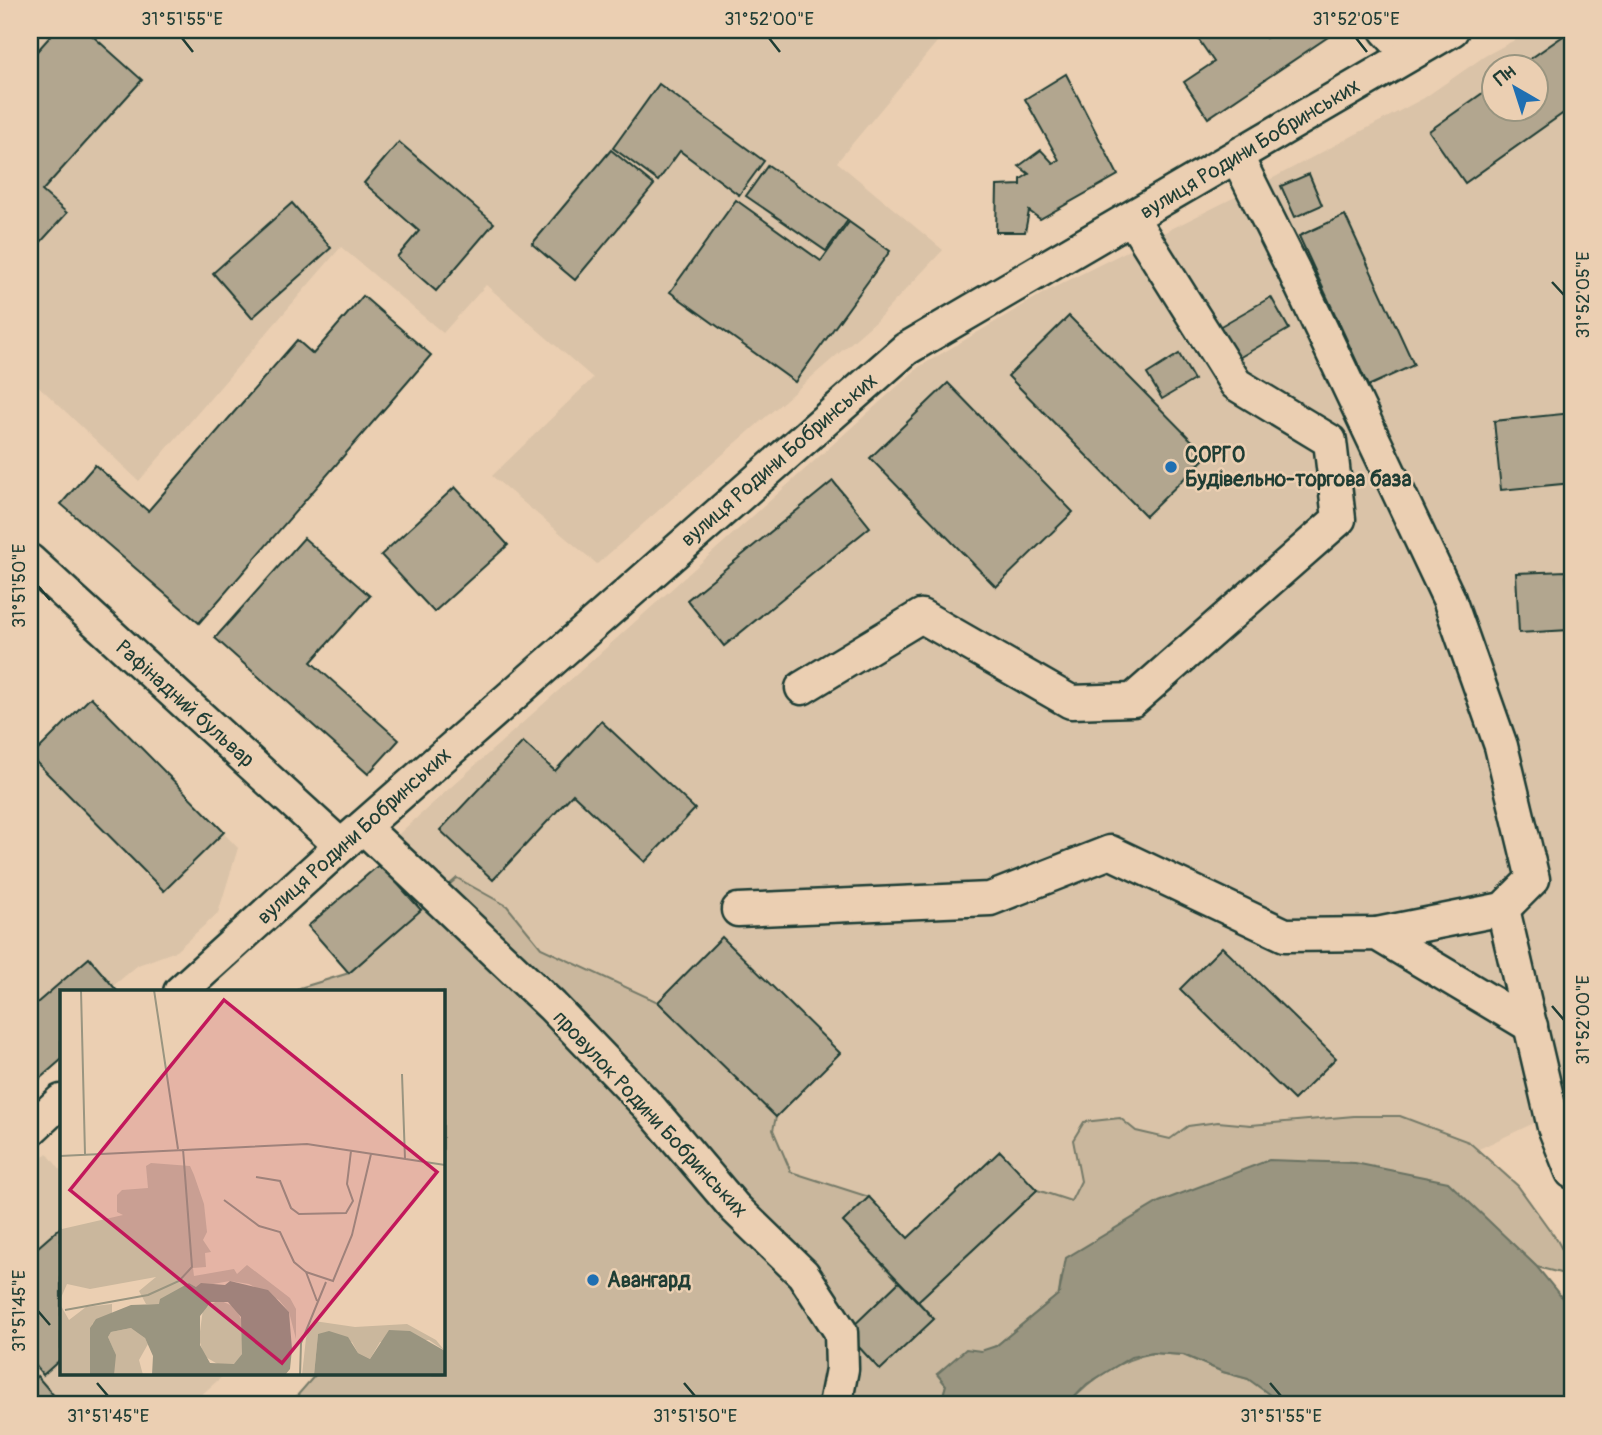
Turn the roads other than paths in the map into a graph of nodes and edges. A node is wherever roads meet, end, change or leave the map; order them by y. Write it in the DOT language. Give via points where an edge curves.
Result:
graph roads {
  1 [pos="1386,30"];
  2 [pos="1452,30"];
  3 [pos="1408,55"];
  4 [pos="1237,158"];
  5 [pos="1132,218"];
  6 [pos="30,561"];
  7 [pos="802,688"];
  8 [pos="352,836"];
  9 [pos="1503,909"];
  10 [pos="738,910"];
  11 [pos="1377,934"];
  12 [pos="182,990"];
  13 [pos="1531,1026"];
  14 [pos="60,1102"];
  15 [pos="30,1129"];
  16 [pos="1572,1172"];
  17 [pos="835,1405"];
  1 -- 3 [label="street"];
  2 -- 3 [label="street, вулиця Родини Бобринських"];
  3 -- 4 [label="street, вулиця Родини Бобринських"];
  4 -- 5 [label="street, вулиця Родини Бобринських"];
  4 -- 9 [label="street" via="1449,599 1501,746 1533,879"];
  5 -- 7 [label="street" via="1236,384 1330,441 1339,519 1133,700 1071,702 921,616"];
  5 -- 8 [label="street, вулиця Родини Бобринських" via="906,349"];
  6 -- 8 [label="street, Рафінадний бульвар"];
  8 -- 12 [label="street, вулиця Родини Бобринських"];
  8 -- 17 [label="street, провулок Родини Бобринських" via="552,1006 651,1109 735,1208 803,1274 841,1332 842,1369"];
  9 -- 11 [label="street"];
  9 -- 13 [label="street"];
  10 -- 11 [label="street" via="990,900 1110,852 1285,935"];
  11 -- 13 [label="street"];
  13 -- 16 [label="street" via="1554,1127"];
  14 -- 15 [label="street"];
}
